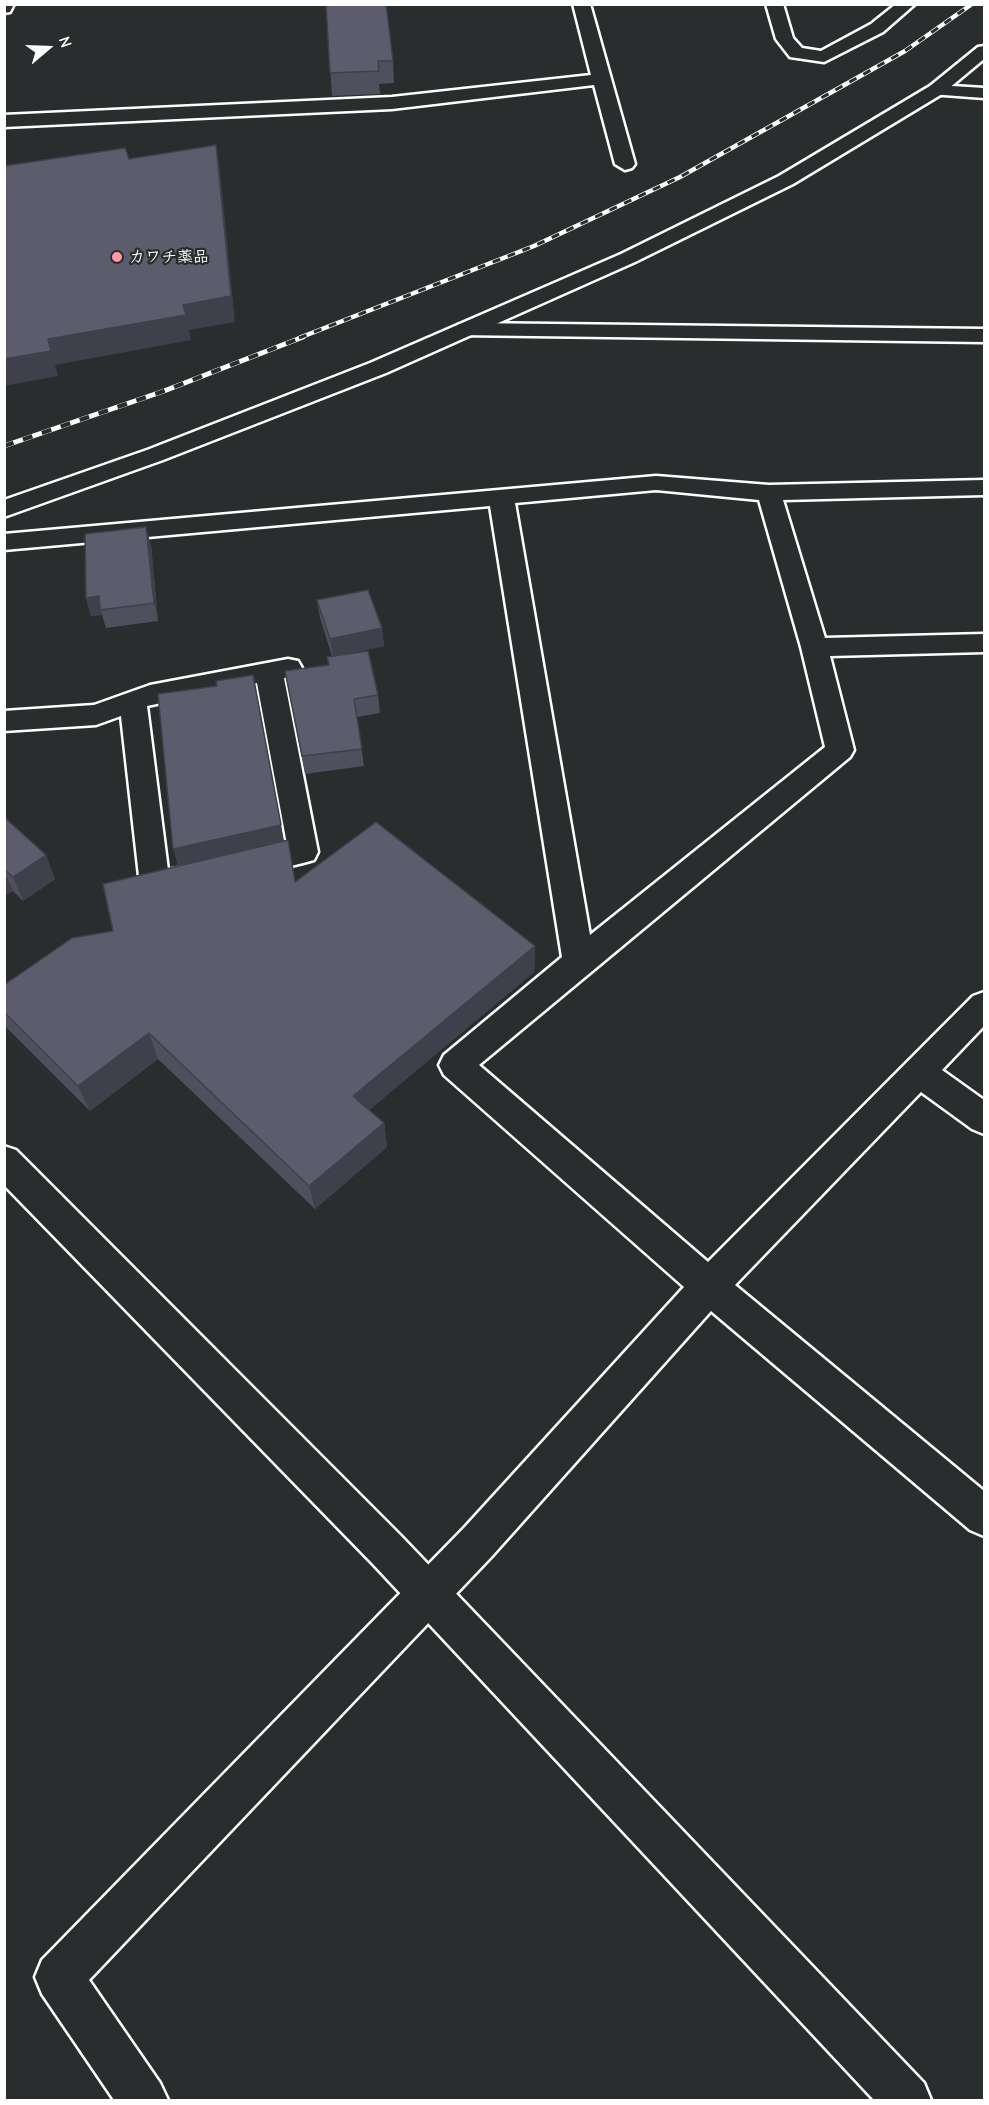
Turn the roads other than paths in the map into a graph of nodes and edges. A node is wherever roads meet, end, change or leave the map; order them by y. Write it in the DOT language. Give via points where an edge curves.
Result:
graph roads {
  1 [pos="581,4"];
  2 [pos="774,4"];
  3 [pos="907,4"];
  4 [pos="984,51"];
  5 [pos="601,79"];
  6 [pos="936,90"];
  7 [pos="984,93"];
  8 [pos="4,121"];
  9 [pos="625,164"];
  10 [pos="466,330"];
  11 [pos="984,336"];
  12 [pos="984,488"];
  13 [pos="769,493"];
  14 [pos="501,496"];
  15 [pos="4,509"];
  16 [pos="4,542"];
  17 [pos="984,643"];
  18 [pos="814,647"];
  19 [pos="133,701"];
  20 [pos="4,721"];
  21 [pos="579,962"];
  22 [pos="984,1005"];
  23 [pos="920,1073"];
  24 [pos="984,1119"];
  25 [pos="4,1161"];
  26 [pos="709,1286"];
  27 [pos="984,1516"];
  28 [pos="428,1593"];
  29 [pos="143,2100"];
  30 [pos="907,2100"];
  1 -- 5 [label="street"];
  2 -- 3 [label="street" via="785,39 796,53 824,57 877,28"];
  4 -- 6 [label="street"];
  5 -- 8 [label="street" via="392,103"];
  5 -- 9 [label="street"];
  6 -- 7 [label="street"];
  6 -- 10 [label="street" via="786,180 628,258"];
  10 -- 11 [label="street"];
  10 -- 15 [label="street" via="155,455"];
  12 -- 13 [label="street"];
  13 -- 14 [label="street" via="656,483"];
  13 -- 18 [label="street"];
  14 -- 16 [label="street"];
  14 -- 21 [label="street"];
  17 -- 18 [label="street"];
  18 -- 21 [label="street" via="840,750"];
  19 -- 19 [label="street" via="278,670 303,852 155,885"];
  19 -- 20 [label="street" via="96,715"];
  21 -- 26 [label="street" via="456,1065"];
  22 -- 23 [label="street"];
  23 -- 24 [label="street"];
  23 -- 26 [label="street"];
  25 -- 28 [label="street"];
  26 -- 27 [label="street"];
  26 -- 28 [label="street"];
  28 -- 29 [label="street" via="59,1977"];
  28 -- 30 [label="street"];
}
